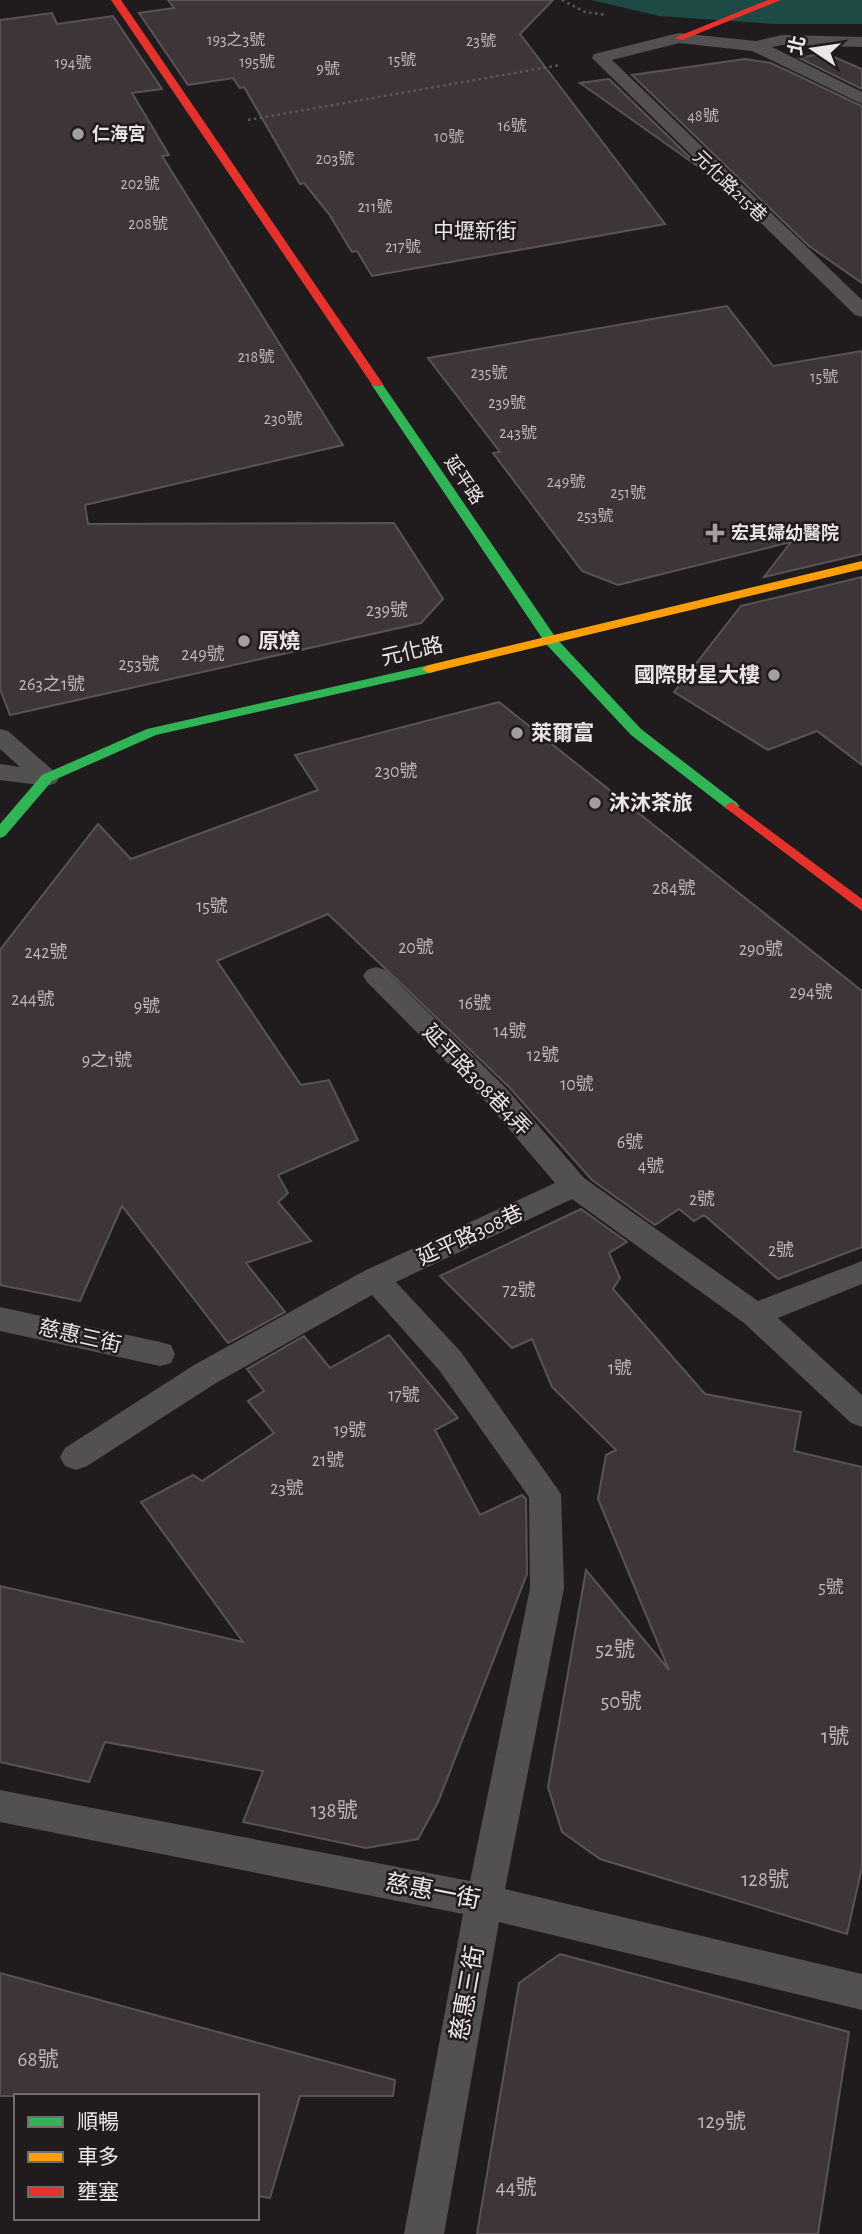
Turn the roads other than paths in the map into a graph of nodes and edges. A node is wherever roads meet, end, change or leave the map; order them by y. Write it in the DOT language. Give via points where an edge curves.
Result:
graph roads {
  1 [pos="116,0"];
  2 [pos="776,0"];
  3 [pos="679,38"];
  4 [pos="862,42"];
  5 [pos="756,46"];
  6 [pos="862,99"];
  7 [pos="862,311"];
  8 [pos="862,565"];
  9 [pos="551,641"];
  10 [pos="0,736"];
  11 [pos="0,772"];
  12 [pos="47,778"];
  13 [pos="0,833"];
  14 [pos="862,906"];
  15 [pos="376,976"];
  16 [pos="574,1186"];
  17 [pos="862,1272"];
  18 [pos="375,1279"];
  19 [pos="755,1315"];
  20 [pos="0,1319"];
  21 [pos="160,1354"];
  22 [pos="862,1414"];
  23 [pos="76,1457"];
  24 [pos="0,1806"];
  25 [pos="484,1900"];
  26 [pos="862,1992"];
  27 [pos="424,2234"];
  1 -- 9 [label="main road, 延平路"];
  2 -- 3 [label="main road"];
  3 -- 5 [label="lane"];
  3 -- 7 [label="lane, 元化路215巷" via="600,58"];
  4 -- 5 [label="lane" via="782,40"];
  5 -- 6 [label="lane"];
  8 -- 9 [label="main road, 元化路"];
  9 -- 12 [label="main road, 元化路" via="152,732"];
  9 -- 14 [label="main road, 延平路" via="636,732"];
  10 -- 12 [label="lane"];
  11 -- 12 [label="lane"];
  12 -- 13 [label="main road, 元化路"];
  15 -- 16 [label="lane, 延平路308巷4弄" via="497,1096"];
  16 -- 18 [label="lane, 延平路308巷"];
  16 -- 19 [label="lane"];
  17 -- 19 [label="lane"];
  18 -- 23 [label="lane, 延平路308巷" via="205,1374"];
  18 -- 25 [label="lane, 慈惠三街" via="450,1361 545,1494 547,1588"];
  19 -- 22 [label="lane"];
  20 -- 21 [label="lane, 慈惠三街"];
  24 -- 25 [label="lane, 慈惠一街"];
  25 -- 26 [label="lane, 慈惠一街"];
  25 -- 27 [label="lane, 慈惠三街"];
}
